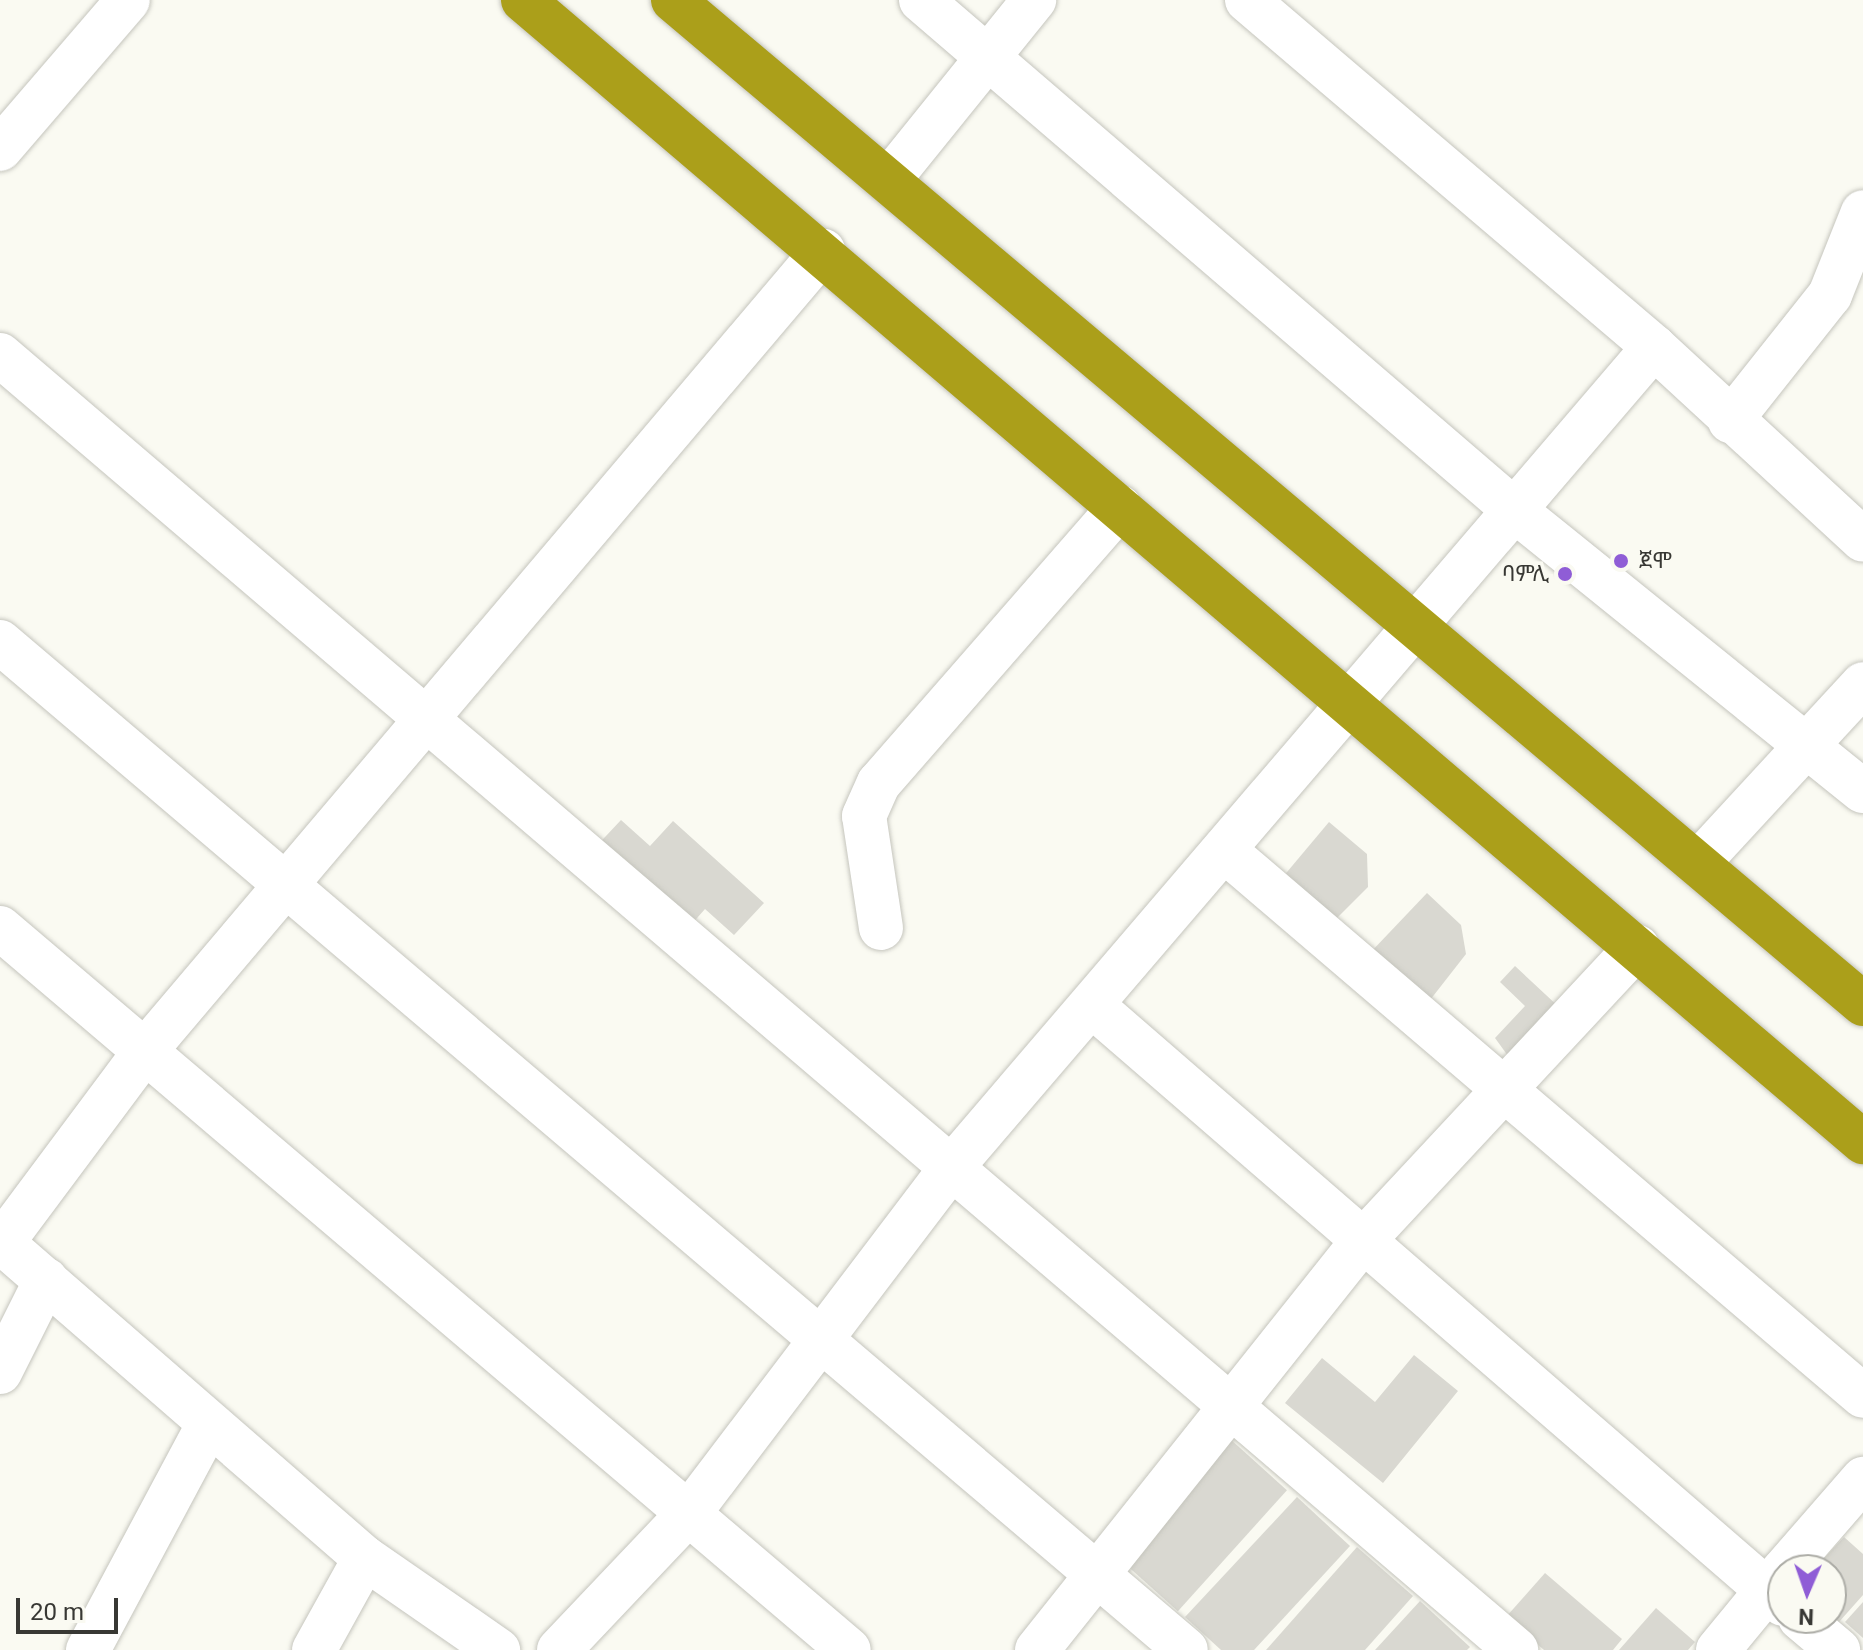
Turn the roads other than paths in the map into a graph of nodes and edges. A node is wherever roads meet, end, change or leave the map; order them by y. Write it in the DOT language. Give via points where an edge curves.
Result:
graph roads {
  1 [pos="128,0"];
  2 [pos="523,0"];
  3 [pos="673,0"];
  4 [pos="921,0"];
  5 [pos="1034,0"];
  6 [pos="1247,0"];
  7 [pos="985,54"];
  8 [pos="0,149"];
  9 [pos="888,181"];
  10 [pos="1863,212"];
  11 [pos="823,251"];
  12 [pos="1654,347"];
  13 [pos="0,355"];
  14 [pos="1730,421"];
  15 [pos="1120,507"];
  16 [pos="1513,509"];
  17 [pos="1863,540"];
  18 [pos="1418,628"];
  19 [pos="0,642"];
  20 [pos="1863,684"];
  21 [pos="1347,704"];
  22 [pos="423,722"];
  23 [pos="1805,742"];
  24 [pos="1863,791"];
  25 [pos="1224,850"];
  26 [pos="1699,862"];
  27 [pos="286,883"];
  28 [pos="0,928"];
  29 [pos="881,928"];
  30 [pos="1637,947"];
  31 [pos="1863,1004"];
  32 [pos="1095,1008"];
  33 [pos="145,1051"];
  34 [pos="1510,1088"];
  35 [pos="1863,1142"];
  36 [pos="951,1168"];
  37 [pos="1,1242"];
  38 [pos="1361,1243"];
  39 [pos="46,1280"];
  40 [pos="819,1337"];
  41 [pos="0,1372"];
  42 [pos="1863,1396"];
  43 [pos="1232,1405"];
  44 [pos="207,1427"];
  45 [pos="1863,1479"];
  46 [pos="690,1512"];
  47 [pos="1803,1554"];
  48 [pos="365,1558"];
  49 [pos="1767,1574"];
  50 [pos="1100,1576"];
  51 [pos="1767,1597"];
  52 [pos="1819,1634"];
  53 [pos="88,1650"];
  54 [pos="314,1650"];
  55 [pos="498,1650"];
  56 [pos="559,1650"];
  57 [pos="849,1650"];
  58 [pos="1037,1650"];
  59 [pos="1186,1650"];
  60 [pos="1516,1650"];
  61 [pos="1718,1650"];
  62 [pos="1838,1650"];
  1 -- 8 [label="street"];
  2 -- 11 [label="highway"];
  3 -- 9 [label="highway"];
  4 -- 7 [label="street"];
  5 -- 7 [label="street"];
  6 -- 12 [label="street"];
  7 -- 9 [label="street"];
  7 -- 16 [label="street"];
  9 -- 18 [label="highway"];
  10 -- 14 [label="street" via="1830,295"];
  11 -- 15 [label="highway"];
  11 -- 22 [label="street"];
  12 -- 14 [label="street"];
  12 -- 16 [label="street"];
  13 -- 22 [label="street"];
  14 -- 17 [label="street"];
  15 -- 21 [label="highway"];
  15 -- 29 [label="street" via="879,783 864,816"];
  16 -- 18 [label="street"];
  16 -- 23 [label="street"];
  18 -- 21 [label="street"];
  18 -- 26 [label="highway"];
  19 -- 27 [label="street"];
  20 -- 23 [label="street"];
  21 -- 25 [label="street"];
  21 -- 30 [label="highway"];
  22 -- 27 [label="street"];
  22 -- 36 [label="street"];
  23 -- 24 [label="street"];
  23 -- 26 [label="street"];
  25 -- 32 [label="street"];
  25 -- 34 [label="street"];
  26 -- 31 [label="highway"];
  27 -- 33 [label="street"];
  27 -- 40 [label="street"];
  28 -- 33 [label="street"];
  30 -- 34 [label="street"];
  30 -- 35 [label="highway"];
  32 -- 36 [label="street"];
  32 -- 38 [label="street"];
  33 -- 37 [label="street"];
  33 -- 46 [label="street"];
  34 -- 38 [label="street"];
  34 -- 42 [label="street"];
  36 -- 40 [label="street"];
  36 -- 43 [label="street"];
  37 -- 39 [label="street"];
  38 -- 43 [label="street"];
  38 -- 49 [label="street"];
  39 -- 41 [label="street"];
  39 -- 44 [label="street"];
  40 -- 46 [label="street"];
  40 -- 50 [label="street"];
  43 -- 50 [label="street"];
  43 -- 60 [label="street"];
  44 -- 48 [label="street"];
  44 -- 53 [label="street"];
  45 -- 47 [label="street"];
  46 -- 56 [label="street"];
  46 -- 57 [label="street"];
  48 -- 54 [label="street"];
  48 -- 55 [label="street"];
  50 -- 58 [label="street"];
  50 -- 59 [label="street"];
  51 -- 61 [label="street"];
  52 -- 62 [label="street"];
}
